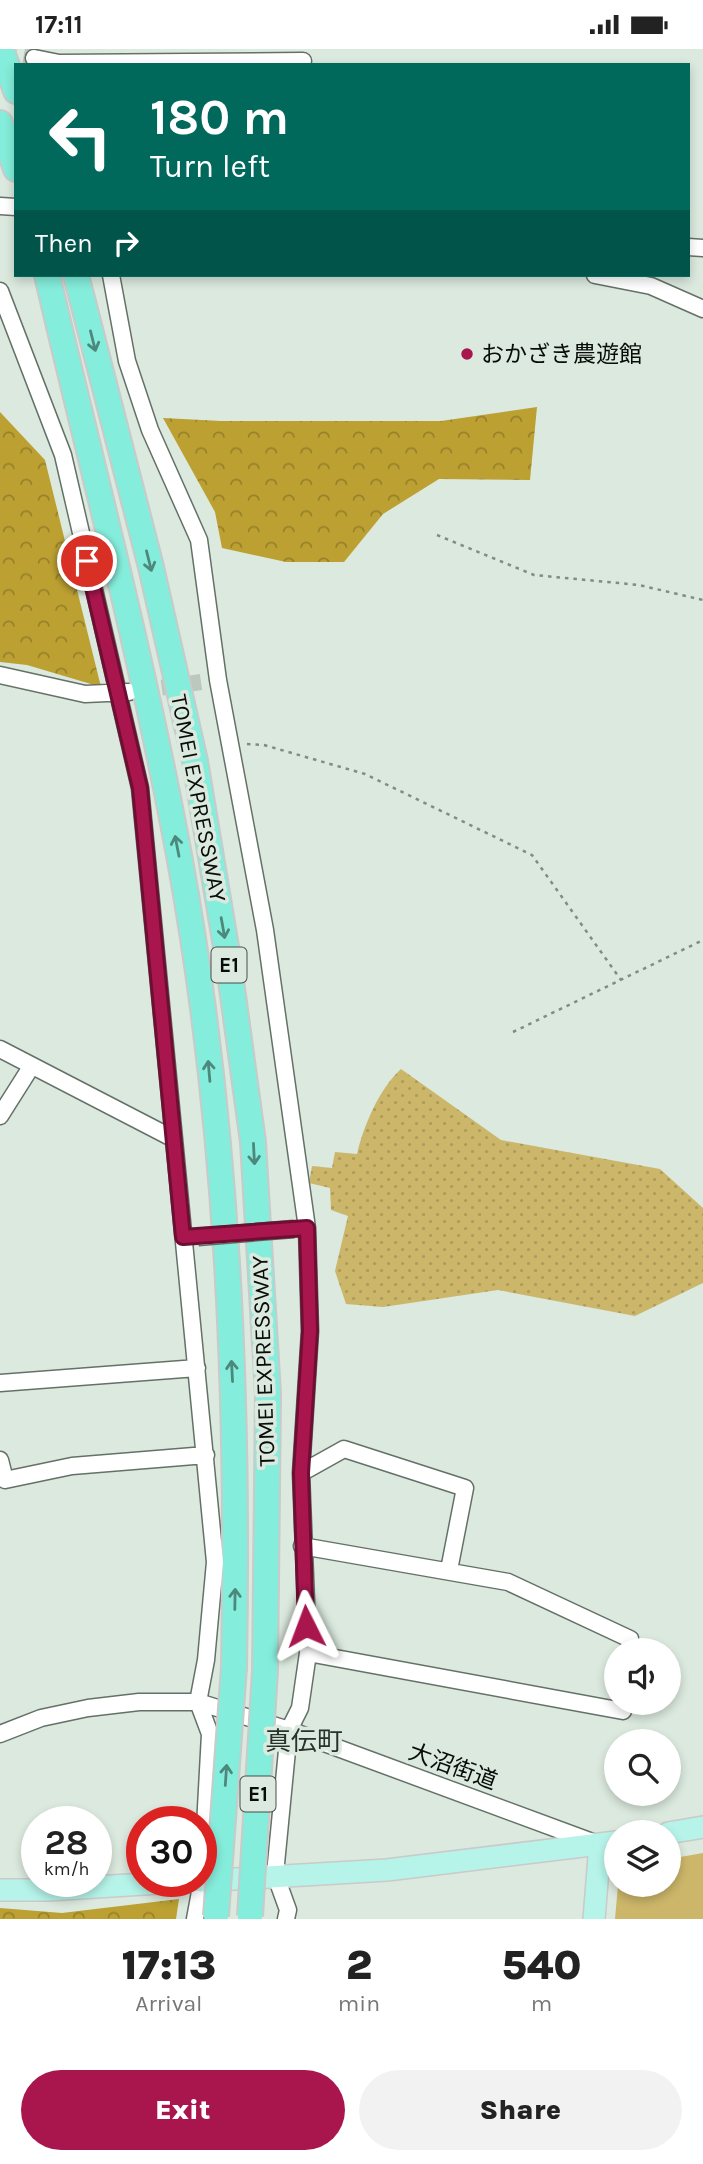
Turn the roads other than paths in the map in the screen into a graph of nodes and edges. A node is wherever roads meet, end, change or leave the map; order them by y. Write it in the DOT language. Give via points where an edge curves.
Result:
graph roads {
  1 [pos="1,49"];
  2 [pos="34,58"];
  3 [pos="303,58"];
  4 [pos="57,59"];
  5 [pos="14,85"];
  6 [pos="0,123"];
  7 [pos="13,161"];
  8 [pos="47,277"];
  9 [pos="77,277"];
  10 [pos="111,277"];
  11 [pos="605,277"];
  12 [pos="0,291"];
  13 [pos="703,309"];
  14 [pos="0,675"];
  15 [pos="218,680"];
  16 [pos="201,682"];
  17 [pos="123,693"];
  18 [pos="0,1049"];
  19 [pos="31,1067"];
  20 [pos="0,1116"];
  21 [pos="174,1139"];
  22 [pos="301,1229"];
  23 [pos="190,1237"];
  24 [pos="197,1368"];
  25 [pos="0,1383"];
  26 [pos="206,1455"];
  27 [pos="0,1460"];
  28 [pos="301,1473"];
  29 [pos="302,1546"];
  30 [pos="449,1570"];
  31 [pos="628,1638"];
  32 [pos="308,1653"];
  33 [pos="198,1702"];
  34 [pos="604,1708"];
  35 [pos="289,1730"];
  36 [pos="0,1734"];
  37 [pos="206,1806"];
  38 [pos="703,1827"];
  39 [pos="681,1831"];
  40 [pos="604,1842"];
  41 [pos="604,1843"];
  42 [pos="604,1865"];
  43 [pos="275,1874"];
  44 [pos="217,1879"];
  45 [pos="126,1885"];
  46 [pos="0,1890"];
  47 [pos="204,1897"];
  48 [pos="209,1918"];
  49 [pos="250,1918"];
  50 [pos="286,1919"];
  51 [pos="594,1919"];
  1 -- 5 [label="highway"];
  2 -- 4 [label="street"];
  3 -- 4 [label="street"];
  6 -- 7 [label="highway"];
  48 -- 8 [label="highway, TOMEI EXPRESSWAY / E1, one-way, bridge" via="234,1667 233,1396 227,1268 206,1046 179,858 154,733"];
  9 -- 49 [label="highway, TOMEI EXPRESSWAY / E1, one-way, bridge" via="195,761 229,960 253,1142 268,1394 265,1671"];
  10 -- 15 [label="street" via="127,361 150,430 199,540"];
  11 -- 13 [label="street" via="651,286"];
  12 -- 17 [label="street" via="63,455"];
  14 -- 17 [label="street" via="85,694"];
  15 -- 16 [label="street"];
  15 -- 22 [label="street" via="265,930"];
  17 -- 21 [label="street" via="140,788"];
  18 -- 19 [label="street"];
  19 -- 20 [label="street"];
  19 -- 21 [label="street"];
  21 -- 23 [label="street"];
  22 -- 23 [label="street, bridge"];
  22 -- 28 [label="street" via="310,1331"];
  23 -- 24 [label="street"];
  24 -- 25 [label="street"];
  24 -- 26 [label="street"];
  26 -- 27 [label="street" via="72,1467 5,1480"];
  26 -- 33 [label="street" via="215,1562"];
  28 -- 29 [label="street"];
  28 -- 30 [label="street" via="344,1450 465,1488"];
  29 -- 30 [label="street"];
  29 -- 32 [label="street"];
  30 -- 31 [label="street" via="508,1582"];
  32 -- 34 [label="street"];
  32 -- 35 [label="street" via="300,1708"];
  33 -- 35 [label="street, 大沼街道"];
  33 -- 36 [label="street" via="88,1708 41,1718"];
  33 -- 37 [label="street" via="210,1734"];
  35 -- 40 [label="street, 大沼街道"];
  35 -- 43 [label="street"];
  38 -- 39 [label="main road"];
  41 -- 43 [label="main road" via="387,1870"];
  42 -- 51 [label="main road"];
  43 -- 44 [label="main road"];
  43 -- 50 [label="street" via="288,1910"];
  45 -- 46 [label="main road"];
  47 -- 48 [label="street"];
}
